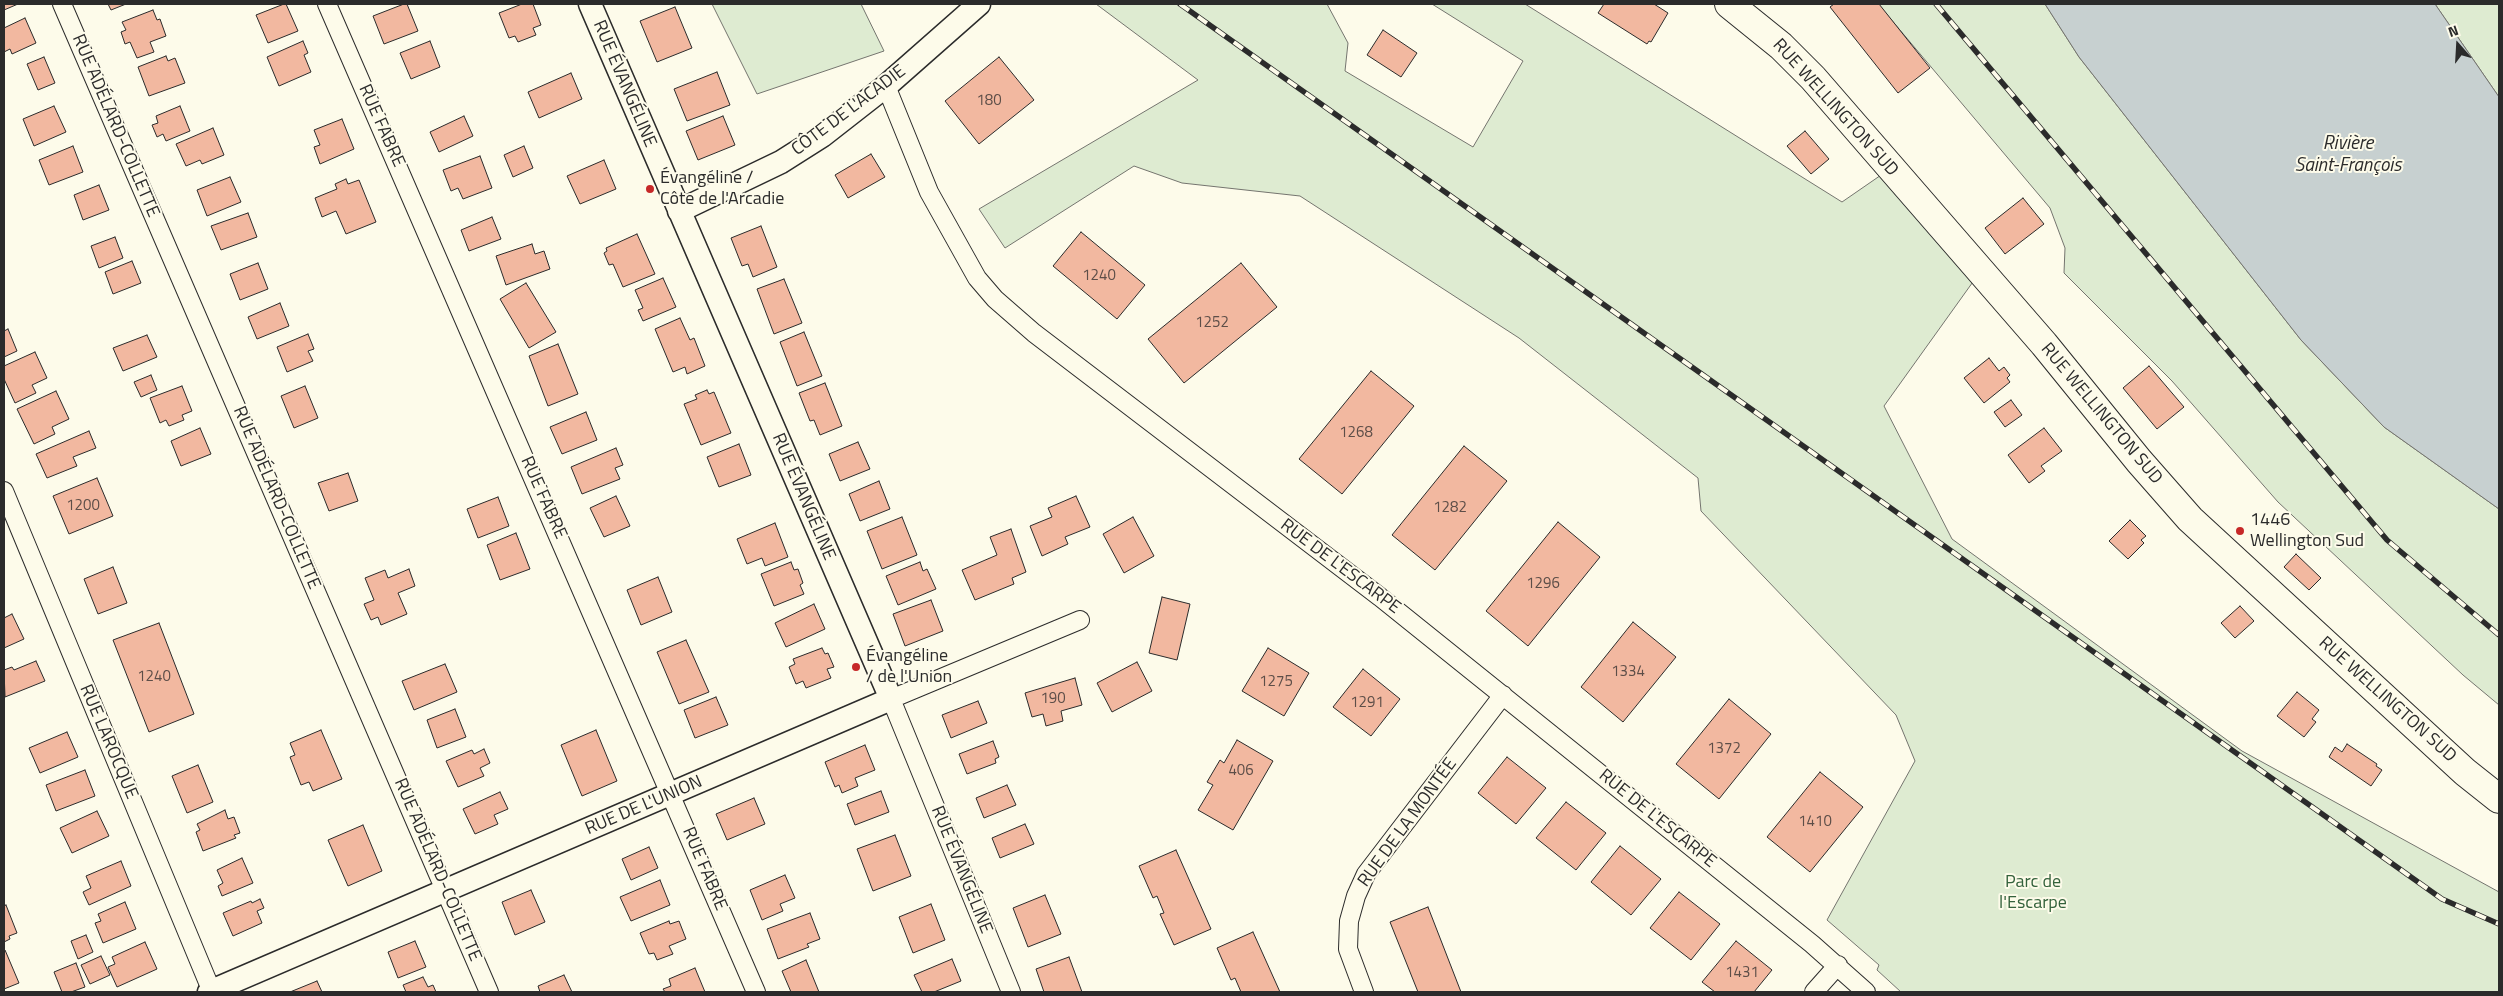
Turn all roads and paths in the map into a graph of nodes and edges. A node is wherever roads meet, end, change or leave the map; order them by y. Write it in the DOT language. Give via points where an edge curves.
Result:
graph roads {
  1 [pos="62,4"];
  2 [pos="327,4"];
  3 [pos="590,4"];
  4 [pos="979,4"];
  5 [pos="1729,4"];
  6 [pos="886,86"];
  7 [pos="679,211"];
  8 [pos="4,491"];
  9 [pos="1080,620"];
  10 [pos="1503,695"];
  11 [pos="891,699"];
  12 [pos="672,794"];
  13 [pos="2499,799"];
  14 [pos="445,889"];
  15 [pos="1838,965"];
  16 [pos="211,992"];
  17 [pos="489,992"];
  18 [pos="756,992"];
  19 [pos="1011,992"];
  20 [pos="1364,992"];
  21 [pos="1814,992"];
  22 [pos="1866,992"];
  1 -- 14 [label="street, RUE ADÉLARD-COLLETTE"];
  2 -- 12 [label="street, RUE FABRE"];
  3 -- 7 [label="street, RUE ÉVANGÉLINE"];
  4 -- 6 [label="street, CÔTE DE L'ACADIE"];
  5 -- 13 [label="main road, RUE WELLINGTON SUD" via="1781,46 1813,78 2044,344 2190,519 2465,772"];
  6 -- 7 [label="street, CÔTE DE L'ACADIE" via="822,136 781,162"];
  6 -- 10 [label="street, RUE DE L'ESCARPE" via="929,192 977,278 996,299 1034,333"];
  7 -- 11 [label="street, RUE ÉVANGÉLINE"];
  8 -- 16 [label="street, RUE LAROCQUE"];
  9 -- 11 [label="street, RUE DE L'UNION"];
  10 -- 15 [label="street, RUE DE L'ESCARPE"];
  10 -- 20 [label="street, RUE DE LA MONTÉE" via="1366,874 1349,922 1348,949"];
  11 -- 12 [label="street, RUE DE L'UNION"];
  11 -- 19 [label="street, RUE ÉVANGÉLINE"];
  12 -- 14 [label="street, RUE DE L'UNION"];
  12 -- 18 [label="street, RUE FABRE"];
  14 -- 16 [label="street, RUE DE L'UNION"];
  14 -- 17 [label="street, RUE ADÉLARD-COLLETTE"];
  15 -- 21 [label="street"];
  15 -- 22 [label="street, RUE DE L'ESCARPE"];
}
